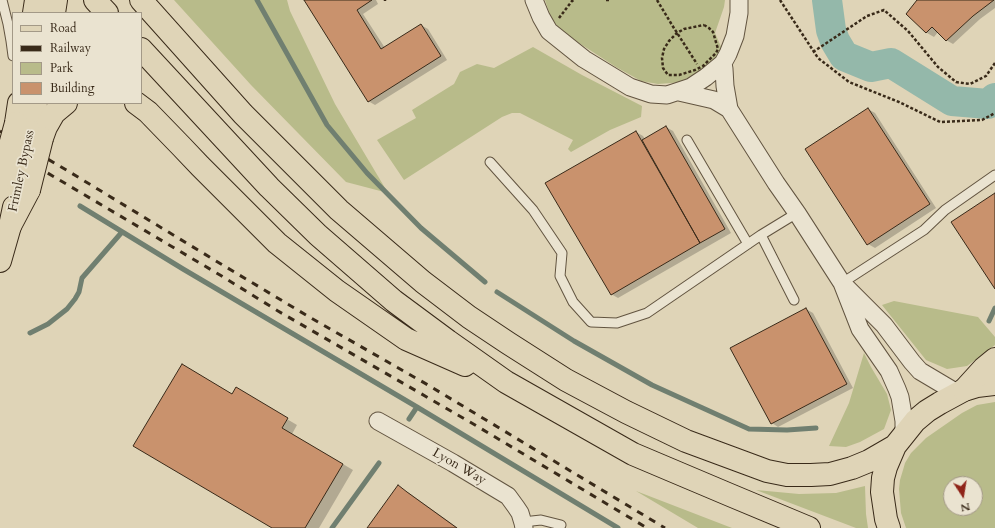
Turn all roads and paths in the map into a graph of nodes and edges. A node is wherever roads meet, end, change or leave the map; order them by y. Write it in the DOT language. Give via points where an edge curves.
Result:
graph roads {
  1 [pos="2,0"];
  2 [pos="95,0"];
  3 [pos="141,0"];
  4 [pos="534,0"];
  5 [pos="574,0"];
  6 [pos="657,0"];
  7 [pos="780,0"];
  8 [pos="51,5"];
  9 [pos="739,7"];
  10 [pos="36,12"];
  11 [pos="107,12"];
  12 [pos="557,21"];
  13 [pos="677,33"];
  14 [pos="12,50"];
  15 [pos="142,50"];
  16 [pos="813,52"];
  17 [pos="723,63"];
  18 [pos="995,63"];
  19 [pos="703,72"];
  20 [pos="679,92"];
  21 [pos="35,104"];
  22 [pos="65,104"];
  23 [pos="137,104"];
  24 [pos="729,109"];
  25 [pos="995,113"];
  26 [pos="24,120"];
  27 [pos="688,140"];
  28 [pos="490,162"];
  29 [pos="995,175"];
  30 [pos="12,183"];
  31 [pos="797,213"];
  32 [pos="761,235"];
  33 [pos="748,244"];
  34 [pos="0,261"];
  35 [pos="842,283"];
  36 [pos="794,300"];
  37 [pos="995,359"];
  38 [pos="506,382"];
  39 [pos="995,384"];
  40 [pos="961,391"];
  41 [pos="378,421"];
  42 [pos="900,441"];
  43 [pos="561,525"];
  44 [pos="524,526"];
  45 [pos="809,528"];
  46 [pos="889,528"];
  1 -- 14 [label="lane"];
  2 -- 11 [label="main road"];
  3 -- 42 [label="main road" via="243,114 340,210 423,282 469,317 566,380 686,441 767,472 788,475 830,474 869,460"];
  4 -- 20 [label="street" via="549,31 584,59 630,87 651,94 667,95"];
  5 -- 12 [label="path"];
  6 -- 13 [label="path"];
  7 -- 16 [label="path"];
  8 -- 10 [label="main road"];
  9 -- 17 [label="street" via="735,36"];
  13 -- 19 [label="path"];
  13 -- 19 [label="path" via="664,49 662,68 668,75"];
  13 -- 19 [label="path" via="690,27 704,25 713,32 718,48 703,66"];
  15 -- 38 [label="main road" via="269,187 318,235 394,301"];
  16 -- 18 [label="path" via="867,16 884,10 908,31 938,67 956,82 970,84 986,76"];
  16 -- 25 [label="path" via="850,82 940,122 982,120"];
  17 -- 19 [label="street"];
  17 -- 24 [label="street"];
  19 -- 20 [label="street" via="691,87"];
  20 -- 24 [label="street" via="714,100"];
  21 -- 26 [label="main road, Frimley Bypass"];
  22 -- 26 [label="main road" via="54,113 46,127"];
  23 -- 38 [label="main road" via="277,243 337,292 406,340"];
  24 -- 31 [label="street"];
  26 -- 30 [label="main road, bridge"];
  26 -- 30 [label="main road, Frimley Bypass, bridge"];
  27 -- 33 [label="lane"];
  28 -- 33 [label="lane" via="533,210 562,253 560,276 573,302 591,322 617,324 648,313"];
  29 -- 35 [label="lane" via="945,210 924,230"];
  30 -- 34 [label="main road, Frimley Bypass" via="10,226"];
  31 -- 32 [label="lane"];
  31 -- 35 [label="street"];
  32 -- 33 [label="lane"];
  32 -- 36 [label="lane"];
  35 -- 40 [label="street" via="884,325 920,371"];
  35 -- 42 [label="street" via="860,329 889,371 897,389 904,421"];
  37 -- 40 [label="main road"];
  38 -- 45 [label="main road" via="633,454"];
  39 -- 40 [label="main road"];
  40 -- 42 [label="main road" via="927,411"];
  41 -- 44 [label="street, Lyon Way" via="508,496 520,513"];
  42 -- 46 [label="main road" via="883,478 882,492"];
  43 -- 44 [label="lane" via="536,520"];
}
